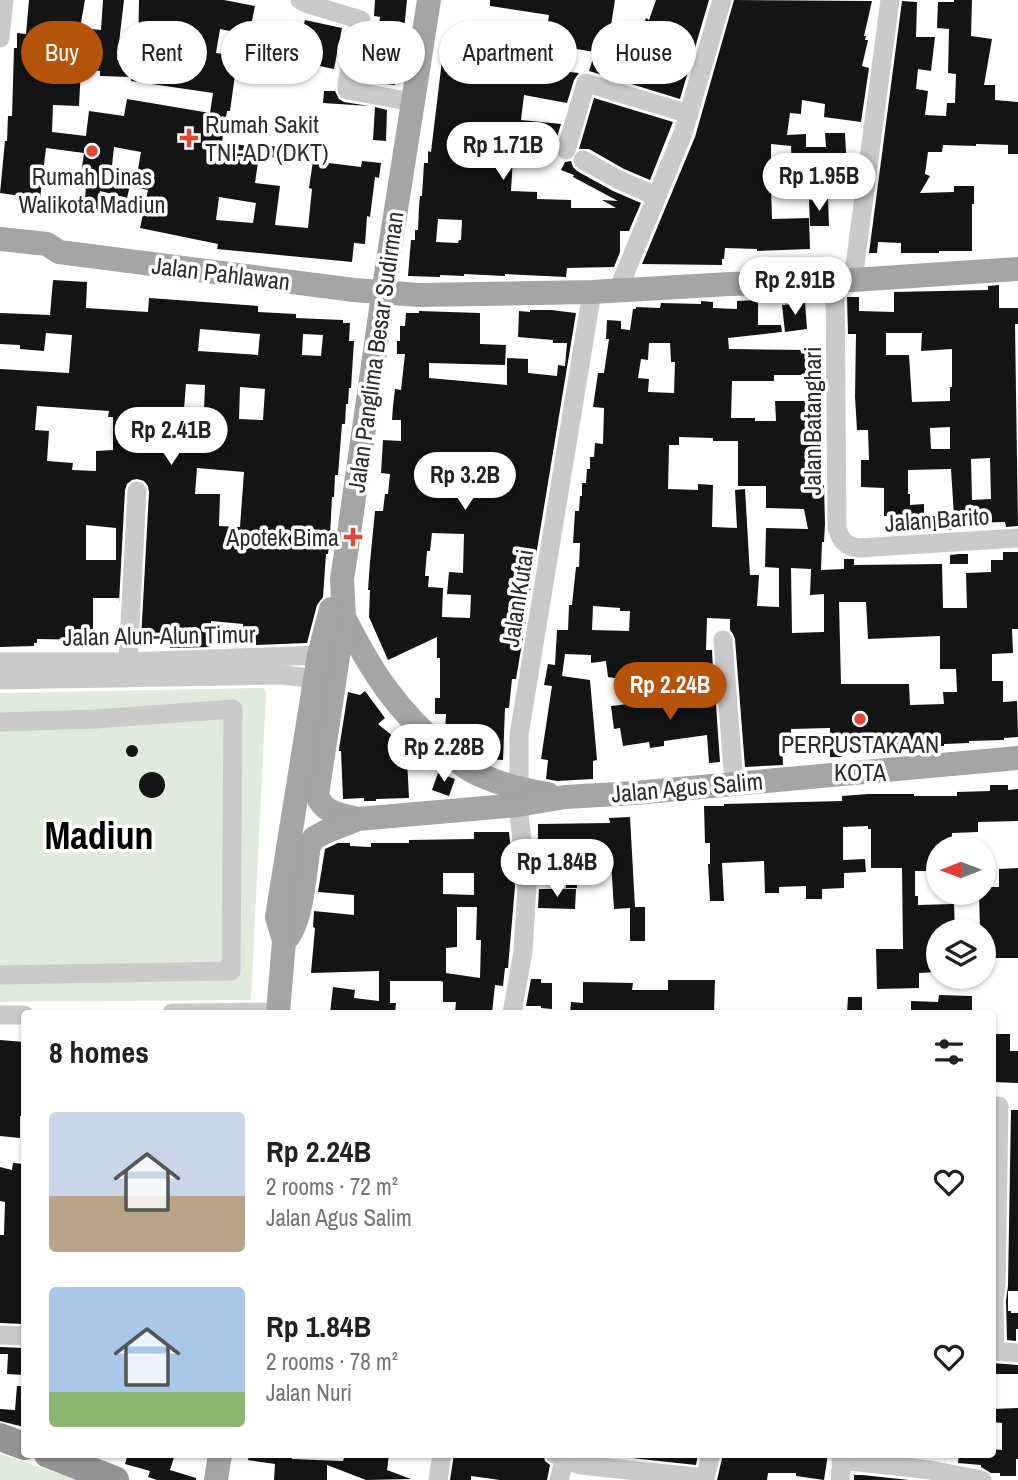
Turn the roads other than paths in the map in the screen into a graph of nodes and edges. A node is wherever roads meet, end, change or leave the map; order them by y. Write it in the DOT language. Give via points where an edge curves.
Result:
graph roads {
  1 [pos="4,0"];
  2 [pos="300,0"];
  3 [pos="429,0"];
  4 [pos="722,0"];
  5 [pos="890,0"];
  6 [pos="0,38"];
  7 [pos="413,102"];
  8 [pos="689,114"];
  9 [pos="656,197"];
  10 [pos="0,239"];
  11 [pos="59,252"];
  12 [pos="0,255"];
  13 [pos="1018,270"];
  14 [pos="844,280"];
  15 [pos="618,290"];
  16 [pos="384,292"];
  17 [pos="592,292"];
  18 [pos="137,491"];
  19 [pos="1018,538"];
  20 [pos="859,548"];
  21 [pos="342,579"];
  22 [pos="344,617"];
  23 [pos="723,640"];
  24 [pos="0,662"];
  25 [pos="128,662"];
  26 [pos="318,667"];
  27 [pos="0,680"];
  28 [pos="0,722"];
  29 [pos="1018,758"];
  30 [pos="1018,771"];
  31 [pos="734,783"];
  32 [pos="798,784"];
  33 [pos="519,798"];
  34 [pos="358,819"];
  35 [pos="284,941"];
  36 [pos="0,975"];
  37 [pos="279,1010"];
  38 [pos="513,1010"];
  39 [pos="21,1015"];
  40 [pos="0,1016"];
  41 [pos="1003,1106"];
  42 [pos="996,1286"];
  43 [pos="0,1335"];
  44 [pos="21,1336"];
  45 [pos="996,1351"];
  46 [pos="1018,1353"];
  47 [pos="0,1437"];
  48 [pos="21,1445"];
  49 [pos="58,1458"];
  50 [pos="219,1458"];
  51 [pos="441,1458"];
  52 [pos="560,1458"];
  53 [pos="564,1458"];
  54 [pos="709,1458"];
  55 [pos="841,1458"];
  56 [pos="848,1458"];
  57 [pos="657,1477"];
  58 [pos="706,1479"];
  59 [pos="115,1480"];
  60 [pos="216,1480"];
  61 [pos="438,1480"];
  62 [pos="559,1480"];
  63 [pos="840,1480"];
  64 [pos="982,1480"];
  1 -- 6 [label="street"];
  2 -- 7 [label="street" via="361,20 347,90"];
  3 -- 7 [label="main road, Jalan Panglima Besar Sudirman"];
  4 -- 8 [label="street"];
  5 -- 14 [label="street"];
  7 -- 16 [label="main road, Jalan Panglima Besar Sudirman"];
  8 -- 9 [label="street"];
  8 -- 9 [label="street" via="586,83 574,155"];
  9 -- 15 [label="street"];
  10 -- 11 [label="main road, Jalan Pahlawan" via="47,244"];
  11 -- 12 [label="main road, Jalan Pahlawan" via="46,259"];
  11 -- 16 [label="main road, Jalan Pahlawan"];
  13 -- 14 [label="main road, Jalan Pahlawan"];
  14 -- 15 [label="main road, Jalan Pahlawan"];
  14 -- 20 [label="street, Jalan Batanghari" via="837,528 847,546"];
  15 -- 17 [label="main road, Jalan Pahlawan"];
  16 -- 17 [label="main road, Jalan Pahlawan"];
  16 -- 21 [label="main road, Jalan Panglima Besar Sudirman"];
  17 -- 33 [label="street, Jalan Kutai" via="519,735"];
  18 -- 25 [label="street"];
  19 -- 20 [label="street, Jalan Barito"];
  21 -- 22 [label="main road, Jalan Panglima Besar Sudirman"];
  21 -- 26 [label="main road, Jalan Panglima Besar Sudirman"];
  22 -- 33 [label="main road" via="380,683 411,719 457,761"];
  22 -- 34 [label="main road, Jalan Panglima Besar Sudirman" via="317,794 325,808"];
  23 -- 31 [label="street"];
  24 -- 25 [label="street, Jalan Alun-Alun Timur"];
  25 -- 26 [label="street, Jalan Alun-Alun Timur"];
  26 -- 27 [label="street, Jalan Alun-Alun Timur" via="282,675"];
  26 -- 35 [label="main road, Jalan Panglima Besar Sudirman" via="277,917"];
  28 -- 36 [label="street" via="233,709 232,971"];
  29 -- 32 [label="main road, Jalan Agus Salim"];
  30 -- 32 [label="main road"];
  31 -- 32 [label="main road, Jalan Agus Salim"];
  31 -- 33 [label="main road, Jalan Agus Salim"];
  32 -- 33 [label="main road" via="566,811 531,808"];
  33 -- 34 [label="main road"];
  33 -- 38 [label="street, Jalan Kutai" via="527,887 523,952"];
  34 -- 35 [label="main road" via="314,838 309,846 297,921"];
  35 -- 37 [label="main road"];
  39 -- 40 [label="street"];
  41 -- 42 [label="street"];
  43 -- 44 [label="street"];
  45 -- 46 [label="street"];
  47 -- 48 [label="highway"];
  49 -- 59 [label="highway"];
  50 -- 60 [label="main road"];
  51 -- 61 [label="street"];
  52 -- 62 [label="street"];
  53 -- 57 [label="street" via="580,1465"];
  54 -- 58 [label="street"];
  55 -- 63 [label="street"];
  56 -- 64 [label="street"];
  57 -- 58 [label="street"];
}
